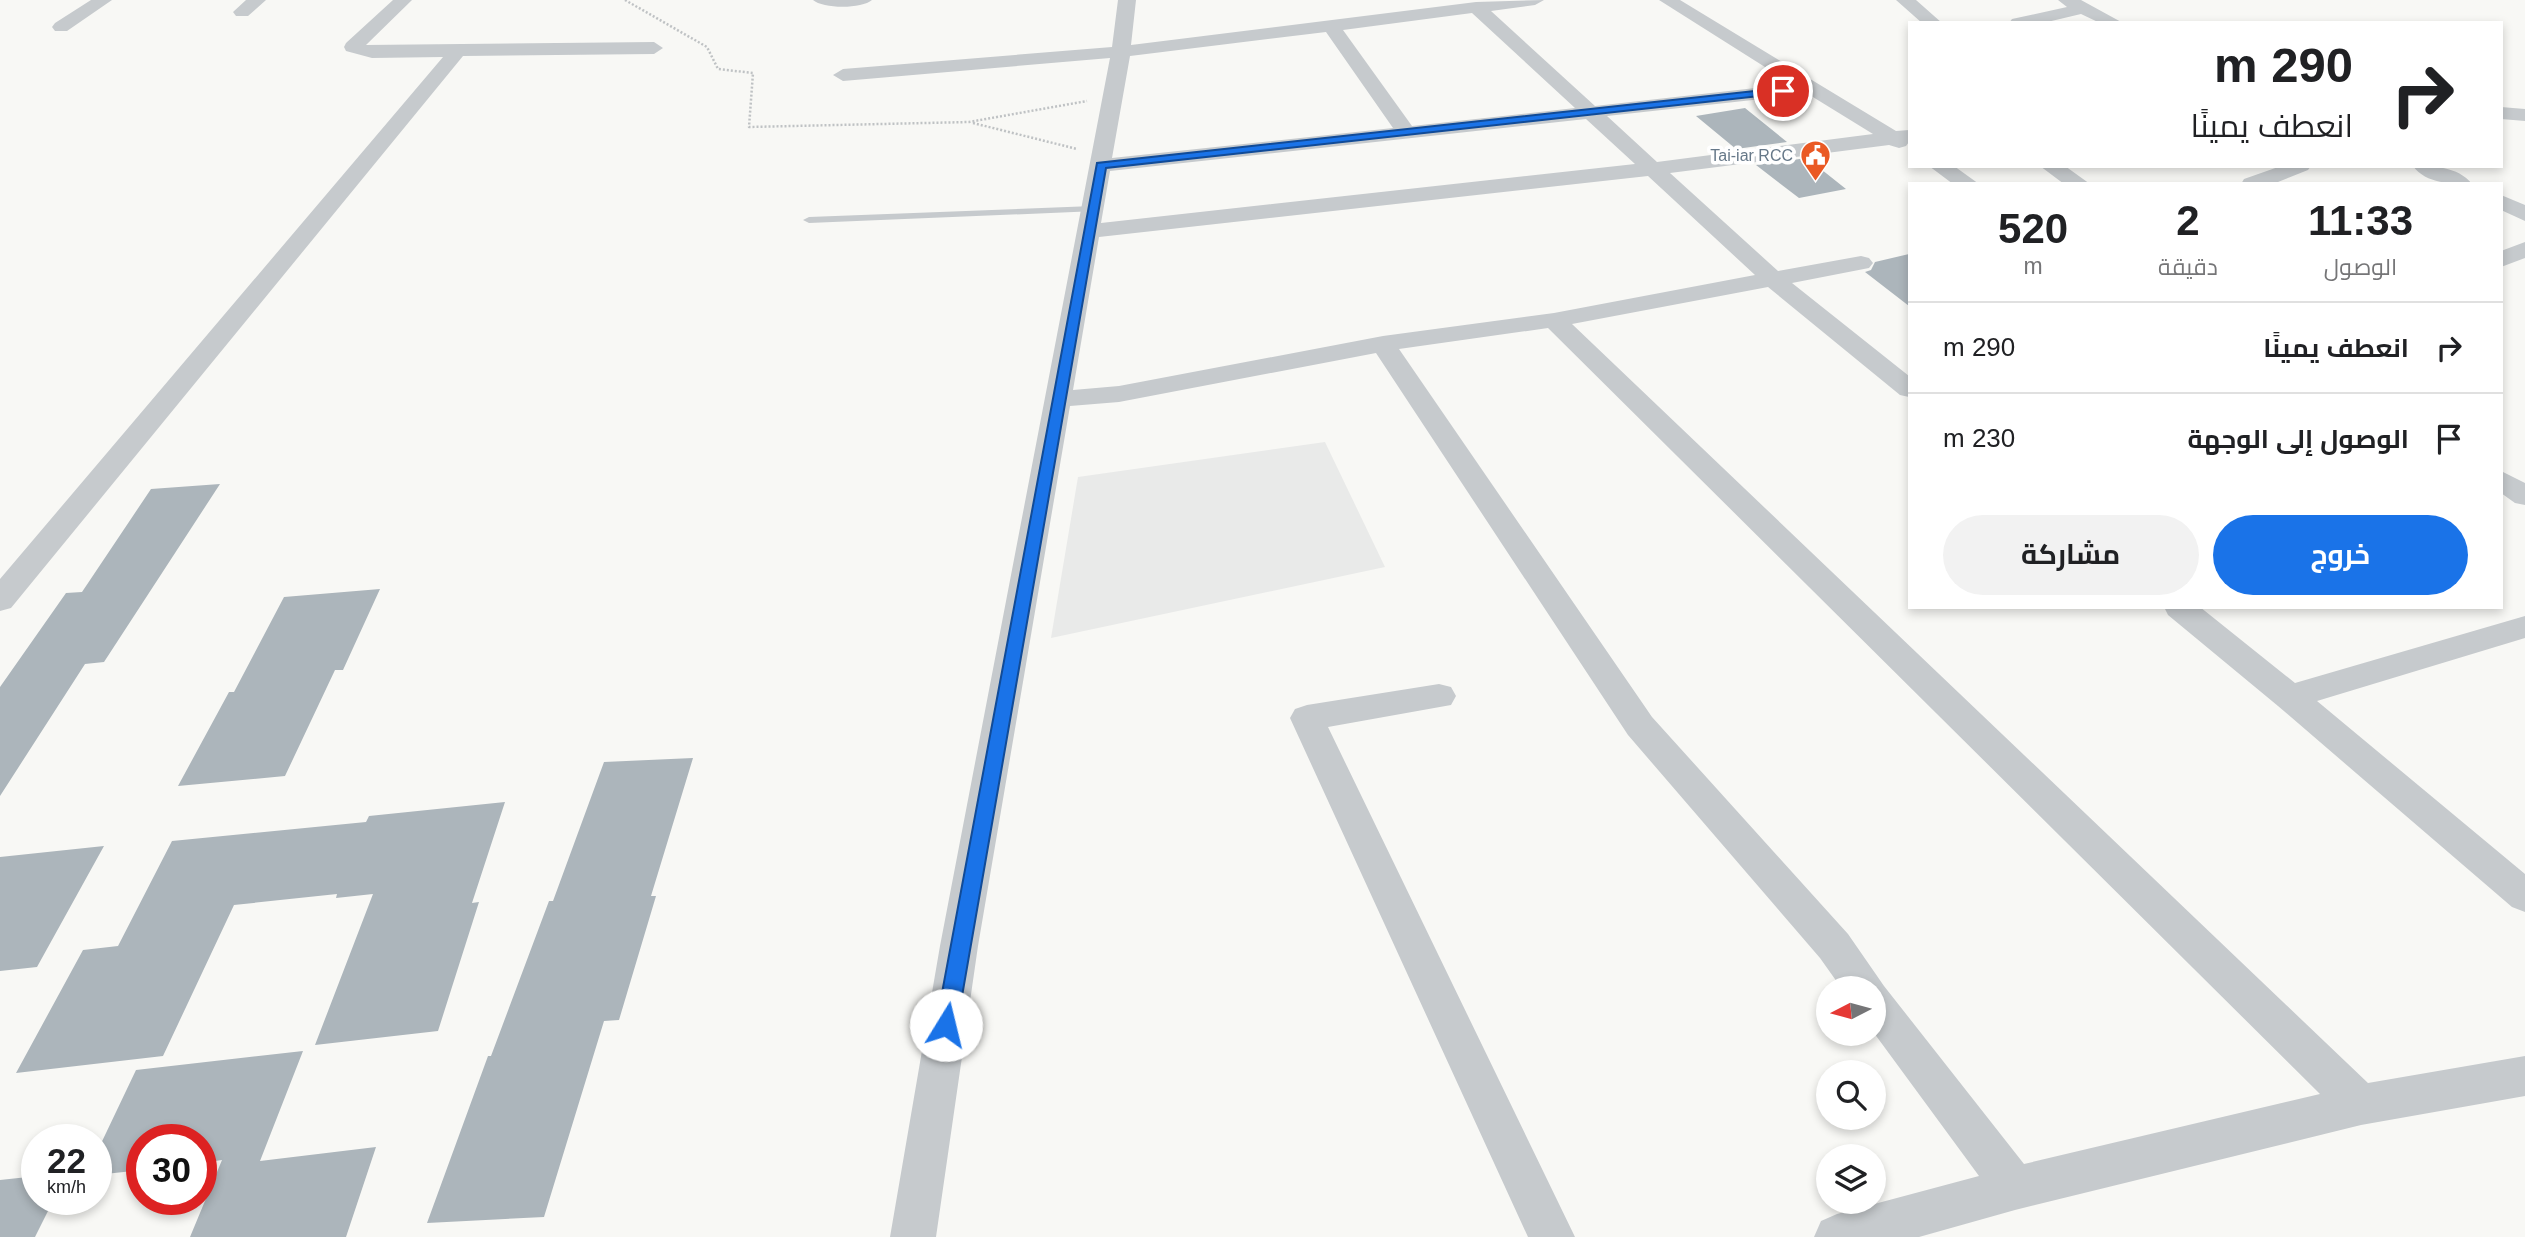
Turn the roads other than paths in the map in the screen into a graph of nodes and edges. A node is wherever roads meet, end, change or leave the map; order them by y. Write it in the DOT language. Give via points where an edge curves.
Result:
graph roads {
  1 [pos="103,0"];
  2 [pos="257,0"];
  3 [pos="403,0"];
  4 [pos="822,0"];
  5 [pos="863,0"];
  6 [pos="1127,0"];
  7 [pos="1535,0"];
  8 [pos="1668,0"];
  9 [pos="1905,0"];
  10 [pos="2075,4"];
  11 [pos="1476,7"];
  12 [pos="242,12"];
  13 [pos="1931,21"];
  14 [pos="2024,21"];
  15 [pos="2110,21"];
  16 [pos="1331,26"];
  17 [pos="61,27"];
  18 [pos="654,48"];
  19 [pos="458,50"];
  20 [pos="1121,52"];
  21 [pos="843,75"];
  22 [pos="1811,88"];
  23 [pos="1589,112"];
  24 [pos="2503,113"];
  25 [pos="2525,115"];
  26 [pos="1406,132"];
  27 [pos="1904,141"];
  28 [pos="1102,161"];
  29 [pos="1942,168"];
  30 [pos="2053,168"];
  31 [pos="2296,168"];
  32 [pos="2427,168"];
  33 [pos="1650,169"];
  34 [pos="1965,182"];
  35 [pos="2077,182"];
  36 [pos="2257,182"];
  37 [pos="2457,182"];
  38 [pos="2503,203"];
  39 [pos="2525,214"];
  40 [pos="809,220"];
  41 [pos="1091,220"];
  42 [pos="2525,248"];
  43 [pos="2503,259"];
  44 [pos="1861,263"];
  45 [pos="1775,281"];
  46 [pos="1555,320"];
  47 [pos="1384,344"];
  48 [pos="1908,389"];
  49 [pos="1058,399"];
  50 [pos="2503,481"];
  51 [pos="2525,496"];
  52 [pos="0,600"];
  53 [pos="2181,609"];
  54 [pos="2525,626"];
  55 [pos="1439,695"];
  56 [pos="2290,697"];
  57 [pos="2524,893"];
  58 [pos="1856,976"];
  59 [pos="1886,1016"];
  60 [pos="2525,1076"];
  61 [pos="2361,1105"];
  62 [pos="2015,1188"];
  63 [pos="913,1237"];
  64 [pos="1552,1237"];
  65 [pos="1837,1237"];
  1 -- 17 [label="street"];
  2 -- 12 [label="street"];
  3 -- 19 [label="street" via="353,47 372,52"];
  4 -- 5 [label="street"];
  6 -- 20 [label="street"];
  7 -- 11 [label="street"];
  8 -- 22 [label="street"];
  9 -- 13 [label="street"];
  10 -- 14 [label="street"];
  10 -- 15 [label="street"];
  11 -- 16 [label="street"];
  11 -- 23 [label="street"];
  16 -- 20 [label="street"];
  16 -- 26 [label="street"];
  18 -- 19 [label="street"];
  19 -- 52 [label="street"];
  20 -- 21 [label="street"];
  20 -- 28 [label="street"];
  22 -- 23 [label="street"];
  22 -- 27 [label="street"];
  23 -- 26 [label="street"];
  23 -- 33 [label="street"];
  24 -- 25 [label="street"];
  26 -- 28 [label="street"];
  27 -- 33 [label="street"];
  28 -- 41 [label="street"];
  29 -- 34 [label="street"];
  30 -- 35 [label="street"];
  31 -- 36 [label="street"];
  32 -- 37 [label="street"];
  33 -- 41 [label="street"];
  33 -- 45 [label="street"];
  38 -- 39 [label="street"];
  40 -- 41 [label="lane"];
  41 -- 49 [label="street"];
  42 -- 43 [label="street"];
  44 -- 45 [label="street"];
  45 -- 46 [label="street"];
  45 -- 48 [label="street"];
  46 -- 47 [label="street"];
  46 -- 61 [label="street"];
  47 -- 49 [label="street" via="1119,394"];
  47 -- 58 [label="street" via="1640,726"];
  49 -- 63 [label="street" via="959,946"];
  50 -- 51 [label="street"];
  53 -- 56 [label="street"];
  54 -- 56 [label="street"];
  55 -- 64 [label="street" via="1307,718"];
  56 -- 57 [label="street"];
  59 -- 62 [label="street"];
  60 -- 61 [label="street"];
  61 -- 62 [label="street"];
  62 -- 65 [label="street"];
}
